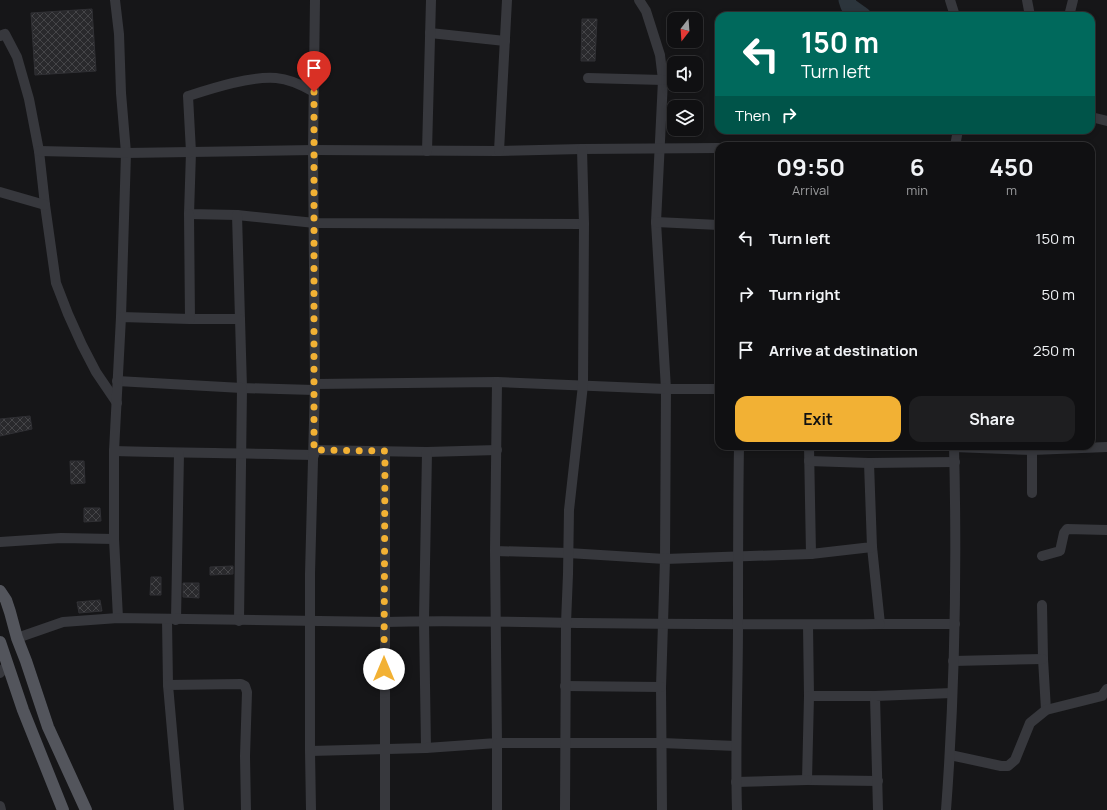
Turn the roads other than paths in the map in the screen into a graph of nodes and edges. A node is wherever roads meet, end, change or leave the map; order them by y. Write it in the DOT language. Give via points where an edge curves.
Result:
graph roads {
  1 [pos="115,0"];
  2 [pos="315,0"];
  3 [pos="431,0"];
  4 [pos="507,0"];
  5 [pos="639,0"];
  6 [pos="950,0"];
  7 [pos="1027,0"];
  8 [pos="1073,0"];
  9 [pos="954,12"];
  10 [pos="1029,12"];
  11 [pos="1070,12"];
  12 [pos="2,33"];
  13 [pos="430,34"];
  14 [pos="505,41"];
  15 [pos="588,78"];
  16 [pos="663,80"];
  17 [pos="314,92"];
  18 [pos="1095,118"];
  19 [pos="1107,121"];
  20 [pos="661,148"];
  21 [pos="715,148"];
  22 [pos="582,149"];
  23 [pos="314,150"];
  24 [pos="39,151"];
  25 [pos="427,151"];
  26 [pos="499,151"];
  27 [pos="191,152"];
  28 [pos="126,153"];
  29 [pos="0,192"];
  30 [pos="45,206"];
  31 [pos="189,214"];
  32 [pos="237,215"];
  33 [pos="656,222"];
  34 [pos="315,223"];
  35 [pos="584,224"];
  36 [pos="715,225"];
  37 [pos="121,317"];
  38 [pos="190,319"];
  39 [pos="240,319"];
  40 [pos="117,381"];
  41 [pos="497,382"];
  42 [pos="583,385"];
  43 [pos="315,387"];
  44 [pos="242,388"];
  45 [pos="666,389"];
  46 [pos="715,389"];
  47 [pos="117,403"];
  48 [pos="1095,447"];
  49 [pos="1107,447"];
  50 [pos="497,450"];
  51 [pos="739,450"];
  52 [pos="809,450"];
  53 [pos="954,450"];
  54 [pos="1035,450"];
  55 [pos="114,451"];
  56 [pos="385,451"];
  57 [pos="314,452"];
  58 [pos="426,452"];
  59 [pos="179,453"];
  60 [pos="241,453"];
  61 [pos="809,461"];
  62 [pos="955,462"];
  63 [pos="869,463"];
  64 [pos="1032,493"];
  65 [pos="1107,530"];
  66 [pos="114,539"];
  67 [pos="0,542"];
  68 [pos="872,547"];
  69 [pos="495,552"];
  70 [pos="568,553"];
  71 [pos="811,554"];
  72 [pos="1042,556"];
  73 [pos="737,557"];
  74 [pos="665,559"];
  75 [pos="0,591"];
  76 [pos="1042,605"];
  77 [pos="118,618"];
  78 [pos="172,620"];
  79 [pos="239,621"];
  80 [pos="310,621"];
  81 [pos="424,621"];
  82 [pos="496,621"];
  83 [pos="384,622"];
  84 [pos="566,623"];
  85 [pos="664,624"];
  86 [pos="880,624"];
  87 [pos="955,624"];
  88 [pos="738,625"];
  89 [pos="808,625"];
  90 [pos="17,638"];
  91 [pos="0,642"];
  92 [pos="1042,659"];
  93 [pos="953,661"];
  94 [pos="4,668"];
  95 [pos="168,685"];
  96 [pos="565,686"];
  97 [pos="661,687"];
  98 [pos="1107,689"];
  99 [pos="952,693"];
  100 [pos="809,696"];
  101 [pos="875,696"];
  102 [pos="1046,710"];
  103 [pos="565,742"];
  104 [pos="497,743"];
  105 [pos="662,743"];
  106 [pos="736,746"];
  107 [pos="384,748"];
  108 [pos="426,748"];
  109 [pos="310,751"];
  110 [pos="950,755"];
  111 [pos="807,780"];
  112 [pos="878,781"];
  113 [pos="736,782"];
  114 [pos="0,806"];
  115 [pos="1,810"];
  116 [pos="63,810"];
  117 [pos="86,810"];
  118 [pos="179,810"];
  119 [pos="246,810"];
  120 [pos="311,810"];
  121 [pos="385,810"];
  122 [pos="497,810"];
  123 [pos="565,810"];
  124 [pos="662,810"];
  125 [pos="737,810"];
  126 [pos="878,810"];
  127 [pos="946,810"];
  1 -- 28 [label="street"];
  2 -- 17 [label="street"];
  3 -- 13 [label="street"];
  4 -- 14 [label="street"];
  5 -- 16 [label="street" via="646,11 658,48"];
  6 -- 9 [label="street"];
  7 -- 10 [label="street"];
  8 -- 11 [label="street"];
  12 -- 24 [label="street" via="17,57"];
  13 -- 14 [label="street"];
  13 -- 25 [label="street"];
  14 -- 26 [label="street"];
  15 -- 16 [label="street"];
  16 -- 20 [label="street"];
  17 -- 23 [label="street"];
  17 -- 27 [label="street" via="294,82 265,78 217,87 188,96"];
  18 -- 19 [label="street"];
  20 -- 21 [label="street"];
  20 -- 22 [label="street"];
  20 -- 33 [label="street"];
  22 -- 26 [label="street"];
  22 -- 35 [label="street"];
  23 -- 25 [label="street"];
  23 -- 27 [label="street"];
  23 -- 34 [label="street"];
  24 -- 28 [label="street"];
  24 -- 30 [label="street"];
  25 -- 26 [label="street"];
  27 -- 28 [label="street"];
  27 -- 31 [label="street"];
  28 -- 37 [label="street"];
  29 -- 30 [label="street"];
  30 -- 47 [label="street" via="56,283 82,345"];
  31 -- 32 [label="street"];
  31 -- 38 [label="street"];
  32 -- 34 [label="street"];
  32 -- 39 [label="street"];
  33 -- 36 [label="street"];
  33 -- 45 [label="street"];
  34 -- 35 [label="street"];
  34 -- 43 [label="street"];
  35 -- 42 [label="street"];
  37 -- 38 [label="street"];
  37 -- 40 [label="street"];
  38 -- 39 [label="street"];
  39 -- 44 [label="street"];
  40 -- 44 [label="street"];
  40 -- 47 [label="street"];
  41 -- 42 [label="street"];
  41 -- 43 [label="street"];
  41 -- 50 [label="street"];
  42 -- 45 [label="street"];
  42 -- 70 [label="street" via="569,510"];
  43 -- 44 [label="street"];
  43 -- 57 [label="street"];
  44 -- 60 [label="street"];
  45 -- 46 [label="street"];
  45 -- 74 [label="street"];
  47 -- 55 [label="street"];
  48 -- 49 [label="street"];
  50 -- 58 [label="street"];
  50 -- 69 [label="street"];
  51 -- 73 [label="street"];
  52 -- 61 [label="street"];
  53 -- 62 [label="street"];
  54 -- 64 [label="street"];
  55 -- 59 [label="street"];
  55 -- 66 [label="street"];
  56 -- 57 [label="street"];
  56 -- 58 [label="street"];
  56 -- 83 [label="street"];
  57 -- 60 [label="street"];
  57 -- 80 [label="street"];
  58 -- 81 [label="street"];
  59 -- 60 [label="street"];
  59 -- 78 [label="street"];
  60 -- 79 [label="street"];
  61 -- 63 [label="street"];
  61 -- 71 [label="street"];
  62 -- 63 [label="street"];
  62 -- 87 [label="street"];
  63 -- 68 [label="street"];
  65 -- 72 [label="street" via="1067,529 1060,551"];
  66 -- 67 [label="street" via="61,538"];
  66 -- 77 [label="street"];
  68 -- 71 [label="street"];
  68 -- 86 [label="street"];
  69 -- 70 [label="street"];
  69 -- 82 [label="street"];
  70 -- 74 [label="street"];
  70 -- 84 [label="street"];
  71 -- 73 [label="street"];
  73 -- 74 [label="street"];
  73 -- 88 [label="street"];
  74 -- 85 [label="street"];
  75 -- 90 [label="main road" via="6,600"];
  76 -- 92 [label="street"];
  77 -- 78 [label="street"];
  77 -- 90 [label="street" via="63,622"];
  78 -- 79 [label="street"];
  78 -- 95 [label="street"];
  79 -- 80 [label="street"];
  80 -- 83 [label="street"];
  80 -- 109 [label="street"];
  81 -- 82 [label="street"];
  81 -- 83 [label="street"];
  81 -- 108 [label="street"];
  82 -- 84 [label="street"];
  82 -- 104 [label="street"];
  83 -- 107 [label="street"];
  84 -- 85 [label="street"];
  84 -- 96 [label="street"];
  85 -- 88 [label="street"];
  85 -- 97 [label="street"];
  86 -- 87 [label="street"];
  86 -- 89 [label="street"];
  87 -- 93 [label="street"];
  88 -- 89 [label="street"];
  88 -- 106 [label="street"];
  89 -- 100 [label="street"];
  90 -- 117 [label="main road" via="48,727"];
  91 -- 94 [label="main road"];
  92 -- 93 [label="street"];
  92 -- 102 [label="street"];
  93 -- 99 [label="street"];
  94 -- 116 [label="main road"];
  95 -- 118 [label="street"];
  95 -- 119 [label="street" via="245,686"];
  96 -- 97 [label="street"];
  96 -- 103 [label="street"];
  97 -- 105 [label="street"];
  98 -- 102 [label="street" via="1102,696"];
  99 -- 101 [label="street"];
  99 -- 110 [label="street"];
  100 -- 101 [label="street"];
  100 -- 111 [label="street"];
  101 -- 112 [label="street"];
  102 -- 110 [label="street" via="1030,723 1015,760 1008,766"];
  103 -- 104 [label="street"];
  103 -- 105 [label="street"];
  103 -- 123 [label="street"];
  104 -- 108 [label="street"];
  104 -- 122 [label="street"];
  105 -- 106 [label="street"];
  105 -- 124 [label="street"];
  106 -- 113 [label="street"];
  107 -- 108 [label="street"];
  107 -- 109 [label="street"];
  107 -- 121 [label="street"];
  109 -- 120 [label="street"];
  110 -- 127 [label="street"];
  111 -- 112 [label="street"];
  111 -- 113 [label="street"];
  112 -- 126 [label="street"];
  113 -- 125 [label="street"];
  114 -- 115 [label="street"];
}
